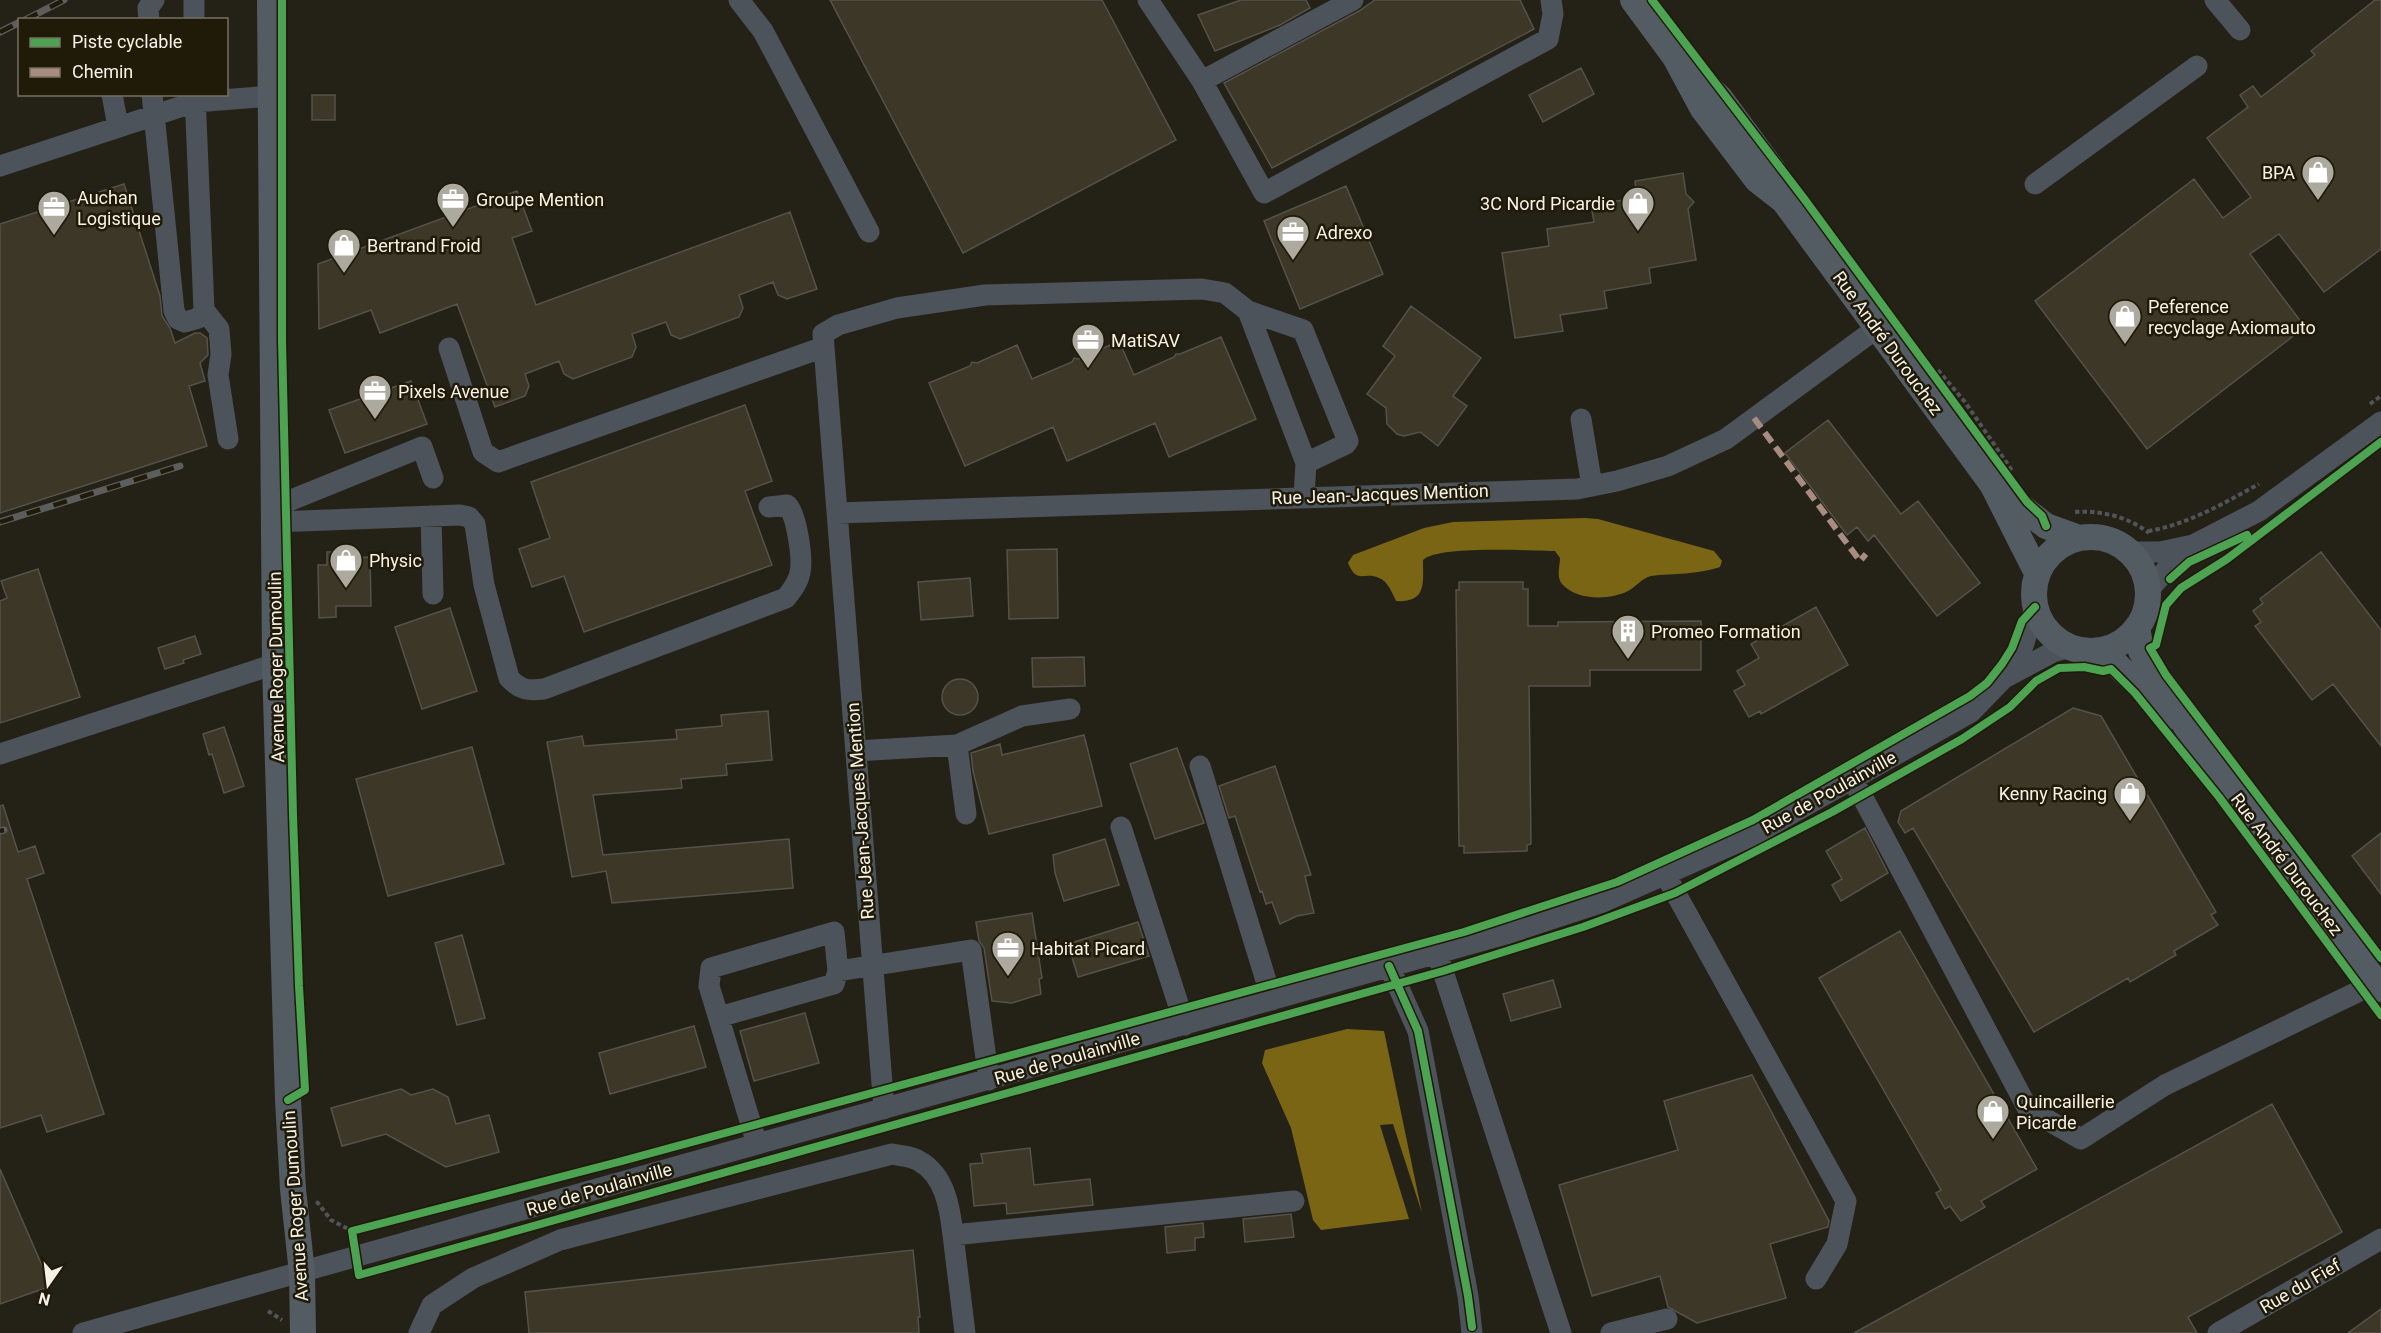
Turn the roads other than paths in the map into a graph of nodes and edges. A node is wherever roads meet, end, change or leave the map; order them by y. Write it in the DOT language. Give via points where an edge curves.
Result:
graph roads {
  1 [pos="154,0"];
  2 [pos="194,0"];
  3 [pos="270,0"];
  4 [pos="739,0"];
  5 [pos="1148,0"];
  6 [pos="1353,0"];
  7 [pos="1551,0"];
  8 [pos="1634,0"];
  9 [pos="2215,0"];
  10 [pos="149,18"];
  11 [pos="194,18"];
  12 [pos="2240,30"];
  13 [pos="2197,66"];
  14 [pos="1202,81"];
  15 [pos="112,96"];
  16 [pos="152,96"];
  17 [pos="195,98"];
  18 [pos="271,99"];
  19 [pos="153,116"];
  20 [pos="118,127"];
  21 [pos="0,166"];
  22 [pos="2035,184"];
  23 [pos="869,232"];
  24 [pos="204,310"];
  25 [pos="1248,311"];
  26 [pos="1877,328"];
  27 [pos="824,340"];
  28 [pos="449,348"];
  29 [pos="1581,418"];
  30 [pos="2381,422"];
  31 [pos="228,439"];
  32 [pos="1306,464"];
  33 [pos="434,478"];
  34 [pos="2008,483"];
  35 [pos="1592,486"];
  36 [pos="1304,496"];
  37 [pos="769,507"];
  38 [pos="837,513"];
  39 [pos="274,515"];
  40 [pos="431,516"];
  41 [pos="2079,538"];
  42 [pos="2193,545"];
  43 [pos="2130,552"];
  44 [pos="2037,573"];
  45 [pos="2148,591"];
  46 [pos="433,594"];
  47 [pos="2035,607"];
  48 [pos="2148,631"];
  49 [pos="2071,647"];
  50 [pos="2096,651"];
  51 [pos="275,664"];
  52 [pos="2005,677"];
  53 [pos="1070,709"];
  54 [pos="2193,738"];
  55 [pos="957,745"];
  56 [pos="856,751"];
  57 [pos="0,754"];
  58 [pos="1200,766"];
  59 [pos="1851,779"];
  60 [pos="966,814"];
  61 [pos="1121,827"];
  62 [pos="1665,874"];
  63 [pos="1437,953"];
  64 [pos="872,965"];
  65 [pos="1389,966"];
  66 [pos="838,971"];
  67 [pos="2379,986"];
  68 [pos="1272,1000"];
  69 [pos="719,1017"];
  70 [pos="1185,1025"];
  71 [pos="989,1080"];
  72 [pos="884,1109"];
  73 [pos="757,1144"];
  74 [pos="1294,1202"];
  75 [pos="953,1235"];
  76 [pos="2381,1239"];
  77 [pos="302,1273"];
  78 [pos="1816,1279"];
  79 [pos="1667,1319"];
  80 [pos="83,1333"];
  81 [pos="303,1333"];
  82 [pos="419,1333"];
  83 [pos="965,1333"];
  84 [pos="1472,1333"];
  85 [pos="1561,1333"];
  86 [pos="1611,1333"];
  87 [pos="2218,1333"];
  1 -- 10 [label="street" via="148,8"];
  2 -- 11 [label="street"];
  3 -- 18 [label="main road, Avenue Roger Dumoulin"];
  4 -- 23 [label="street" via="763,32"];
  5 -- 14 [label="street"];
  6 -- 14 [label="street"];
  7 -- 14 [label="street" via="1553,14 1548,39 1264,194"];
  8 -- 26 [label="main road, Rue André Durouchez" via="1675,57 1720,98 1773,170 1784,201"];
  9 -- 12 [label="street"];
  13 -- 22 [label="street"];
  15 -- 20 [label="street"];
  16 -- 19 [label="street"];
  17 -- 18 [label="street"];
  17 -- 19 [label="street"];
  17 -- 24 [label="street"];
  18 -- 39 [label="main road, Avenue Roger Dumoulin"];
  19 -- 20 [label="street"];
  19 -- 24 [label="street" via="174,311 185,322 199,318"];
  20 -- 21 [label="street"];
  24 -- 31 [label="street" via="219,328 218,375"];
  25 -- 27 [label="street" via="1225,293 1202,289 985,295 897,308 838,325"];
  25 -- 32 [label="street"];
  25 -- 32 [label="street" via="1303,330 1348,441"];
  26 -- 34 [label="main road, Rue André Durouchez"];
  26 -- 35 [label="street, Rue Jean-Jacques Mention" via="1726,439 1668,466"];
  27 -- 28 [label="street" via="498,462 483,452"];
  27 -- 38 [label="street, Rue Jean-Jacques Mention"];
  29 -- 35 [label="street"];
  30 -- 42 [label="street" via="2259,512"];
  32 -- 36 [label="street"];
  33 -- 39 [label="street" via="422,447"];
  34 -- 41 [label="main road, Rue André Durouchez" via="2046,526"];
  34 -- 44 [label="main road, Rue André Durouchez"];
  35 -- 36 [label="street, Rue Jean-Jacques Mention"];
  36 -- 38 [label="street, Rue Jean-Jacques Mention"];
  37 -- 40 [label="street" via="787,505 795,519 800,571 786,598 555,685 529,691 508,678 484,585 475,524 469,517"];
  38 -- 56 [label="street, Rue Jean-Jacques Mention"];
  39 -- 40 [label="street"];
  39 -- 51 [label="main road, Avenue Roger Dumoulin"];
  40 -- 46 [label="street"];
  41 -- 43 [label="main road" via="2097,537"];
  41 -- 44 [label="main road" via="2061,545"];
  42 -- 43 [label="street" via="2160,552"];
  42 -- 45 [label="street"];
  43 -- 45 [label="main road" via="2142,570"];
  44 -- 47 [label="main road"];
  45 -- 48 [label="main road" via="2144,616"];
  47 -- 49 [label="main road" via="2042,624"];
  47 -- 52 [label="street, Rue de Poulainville" via="2023,646"];
  48 -- 50 [label="main road"];
  48 -- 54 [label="main road, Rue André Durouchez" via="2141,651"];
  49 -- 50 [label="main road"];
  49 -- 52 [label="street, Rue de Poulainville"];
  50 -- 54 [label="main road, Rue André Durouchez" via="2117,665"];
  51 -- 57 [label="street"];
  51 -- 77 [label="main road, Avenue Roger Dumoulin" via="288,1097"];
  52 -- 59 [label="street, Rue de Poulainville" via="1971,712"];
  53 -- 55 [label="street" via="1022,716"];
  54 -- 67 [label="main road, Rue André Durouchez"];
  55 -- 56 [label="street"];
  55 -- 60 [label="street"];
  56 -- 64 [label="street, Rue Jean-Jacques Mention"];
  58 -- 68 [label="street"];
  59 -- 62 [label="street, Rue de Poulainville" via="1750,837"];
  59 -- 67 [label="street" via="2028,1109 2081,1139 2165,1085"];
  61 -- 70 [label="street"];
  62 -- 63 [label="street, Rue de Poulainville" via="1604,902"];
  62 -- 78 [label="street" via="1846,1201 1838,1244"];
  63 -- 65 [label="street, Rue de Poulainville"];
  63 -- 85 [label="street"];
  64 -- 66 [label="street"];
  64 -- 71 [label="street" via="971,950"];
  64 -- 72 [label="street, Rue Jean-Jacques Mention"];
  65 -- 68 [label="street, Rue de Poulainville"];
  65 -- 84 [label="street" via="1418,1031"];
  66 -- 69 [label="street" via="834,984"];
  66 -- 69 [label="street" via="834,932 711,968 709,986"];
  68 -- 70 [label="street, Rue de Poulainville"];
  69 -- 73 [label="street"];
  70 -- 71 [label="street, Rue de Poulainville"];
  71 -- 72 [label="street, Rue de Poulainville"];
  72 -- 73 [label="street, Rue de Poulainville"];
  73 -- 77 [label="street, Rue de Poulainville"];
  74 -- 75 [label="street"];
  75 -- 82 [label="street" via="937,1175 918,1160 892,1154 560,1240 473,1278 432,1305"];
  75 -- 83 [label="street"];
  76 -- 87 [label="street, Rue du Fief"];
  77 -- 80 [label="street, Rue de Poulainville"];
  77 -- 81 [label="main road, Avenue Roger Dumoulin"];
  79 -- 86 [label="street"];
}
